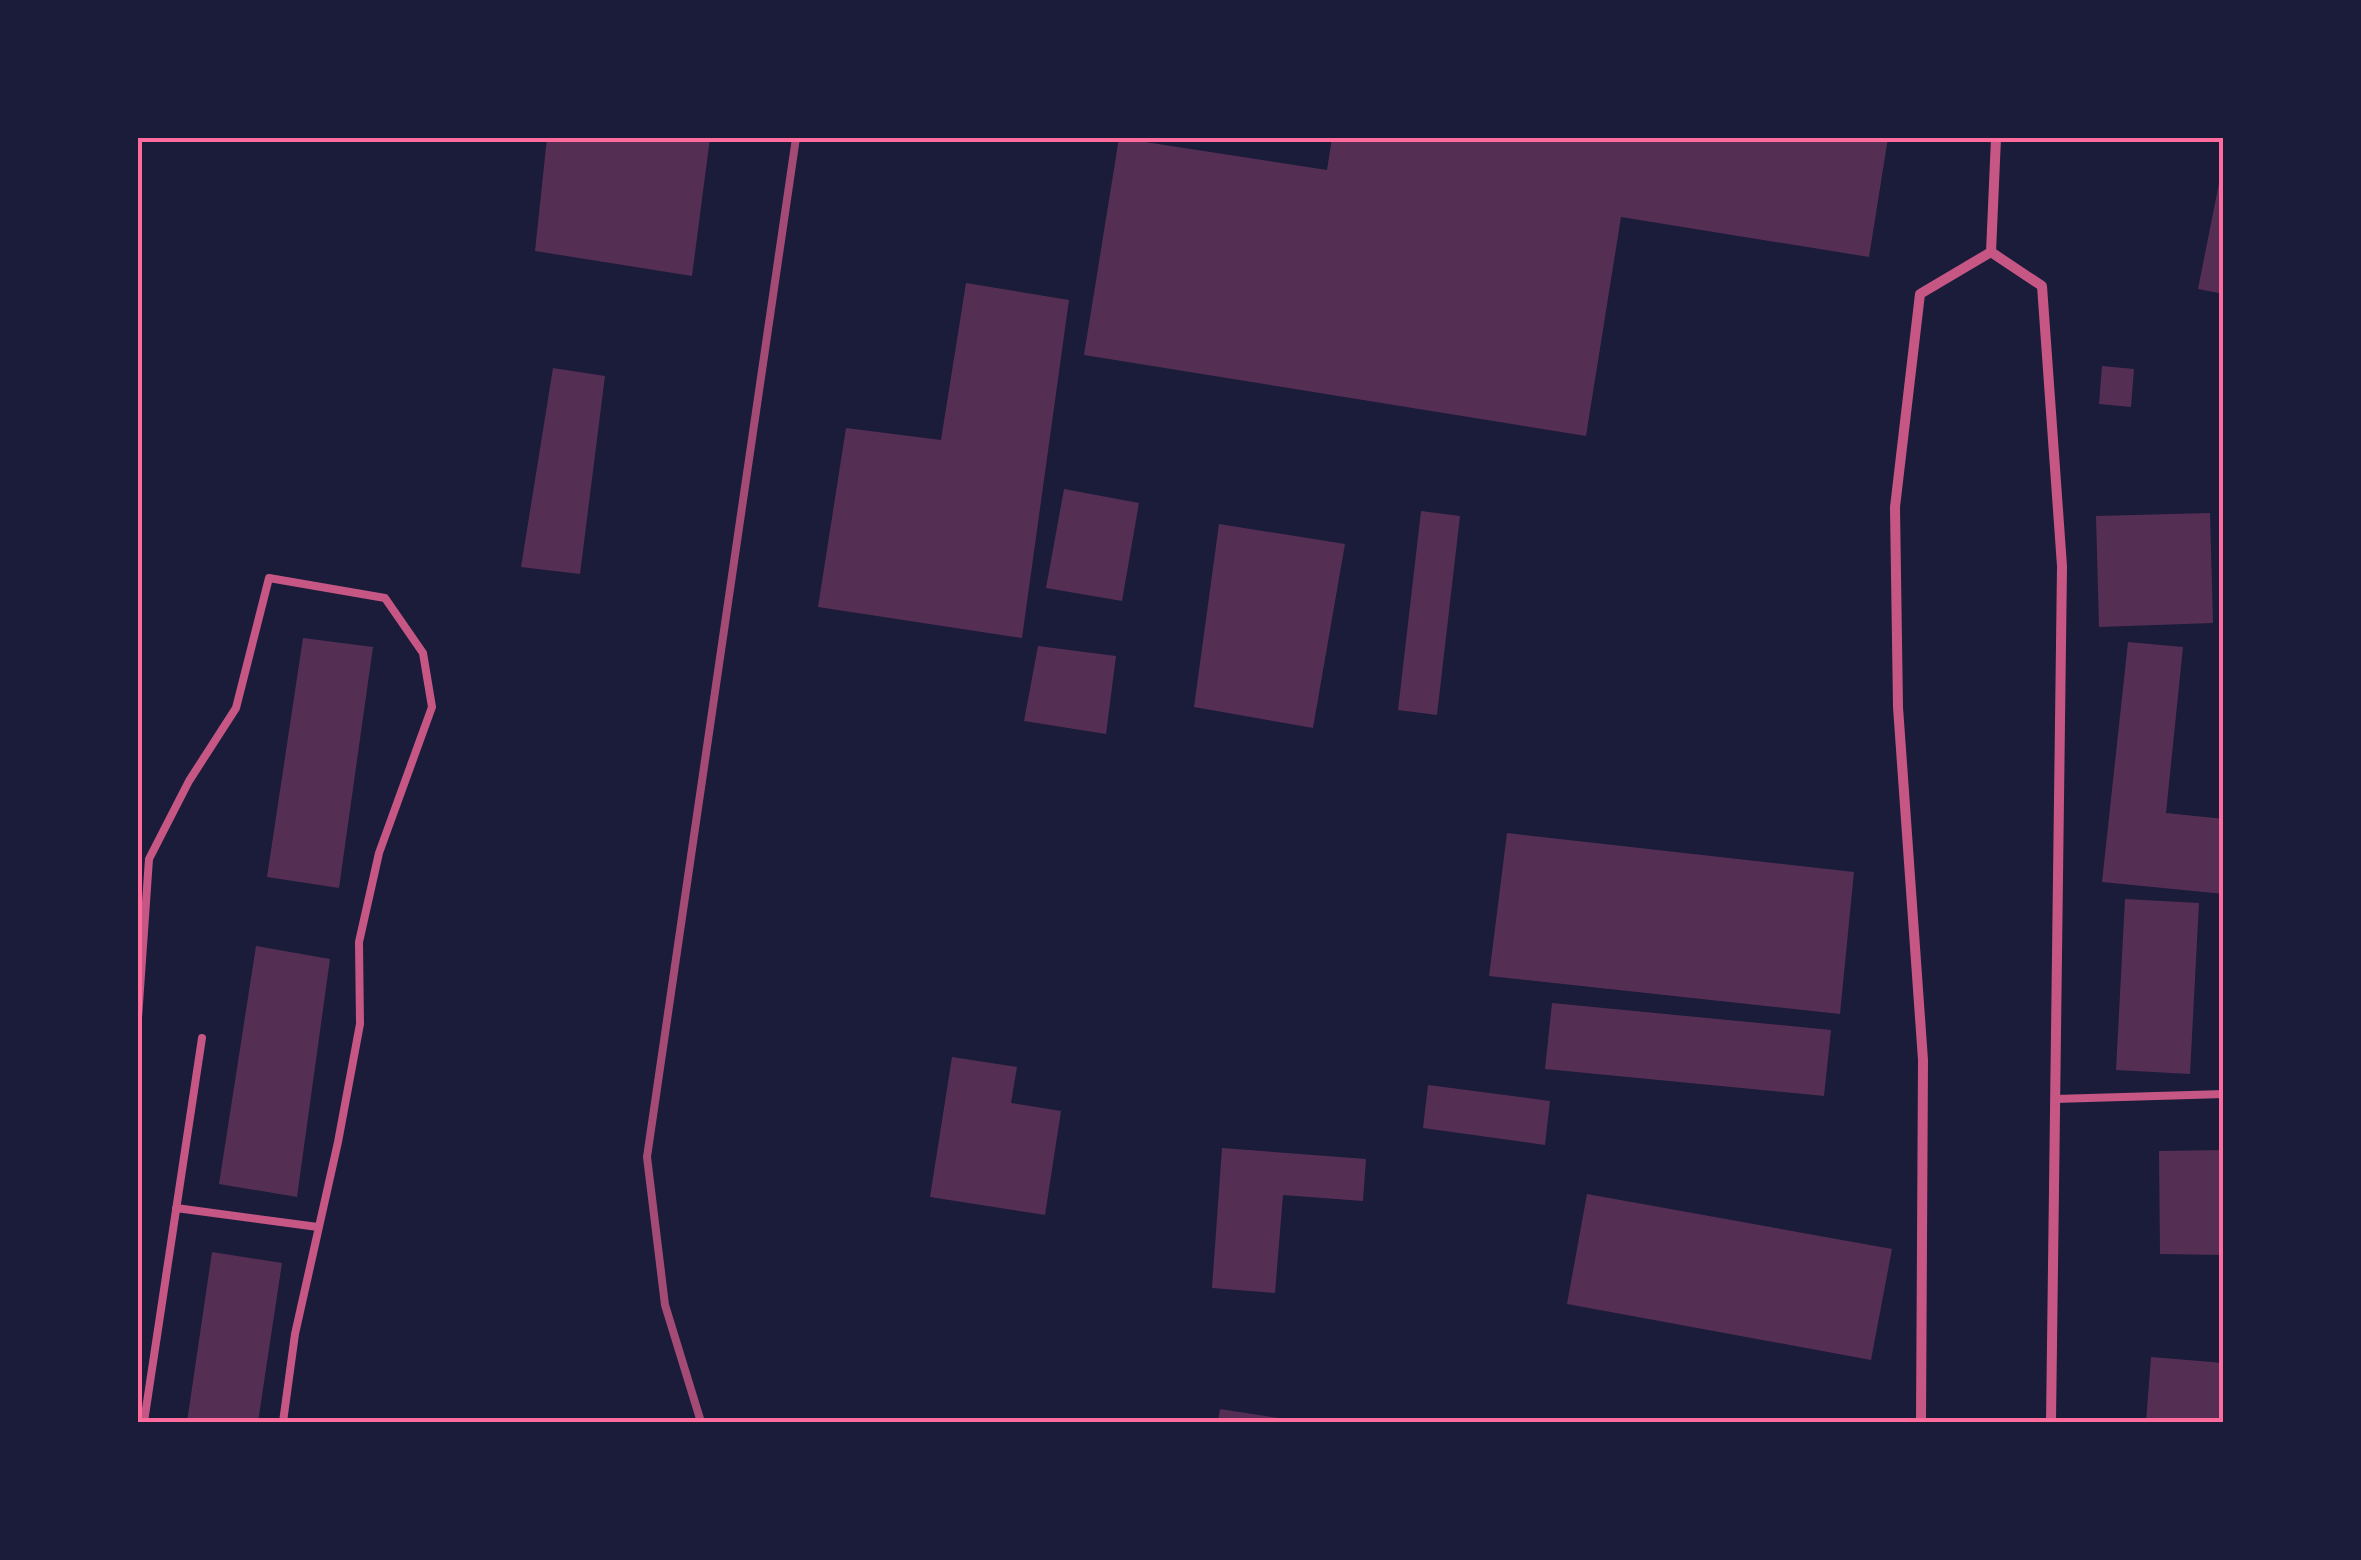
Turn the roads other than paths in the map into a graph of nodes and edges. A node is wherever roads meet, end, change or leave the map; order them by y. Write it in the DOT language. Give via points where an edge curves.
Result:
graph roads {
  1 [pos="1996,138"];
  2 [pos="1991,252"];
  3 [pos="138,1018"];
  4 [pos="202,1038"];
  5 [pos="2224,1094"];
  6 [pos="2055,1098"];
  7 [pos="176,1208"];
  8 [pos="318,1227"];
  9 [pos="144,1422"];
  10 [pos="282,1422"];
  11 [pos="1921,1422"];
  12 [pos="2051,1422"];
  1 -- 2 [label="street"];
  2 -- 6 [label="street" via="2042,286 2062,566"];
  2 -- 11 [label="street" via="1920,294 1895,506 1898,708 1923,1060"];
  3 -- 8 [label="lane" via="149,859 236,708 269,578 385,598 423,653 432,707 379,852 359,942 360,1024"];
  4 -- 7 [label="lane"];
  5 -- 6 [label="lane"];
  6 -- 12 [label="street"];
  7 -- 8 [label="lane"];
  7 -- 9 [label="lane"];
  8 -- 10 [label="lane"];
}
